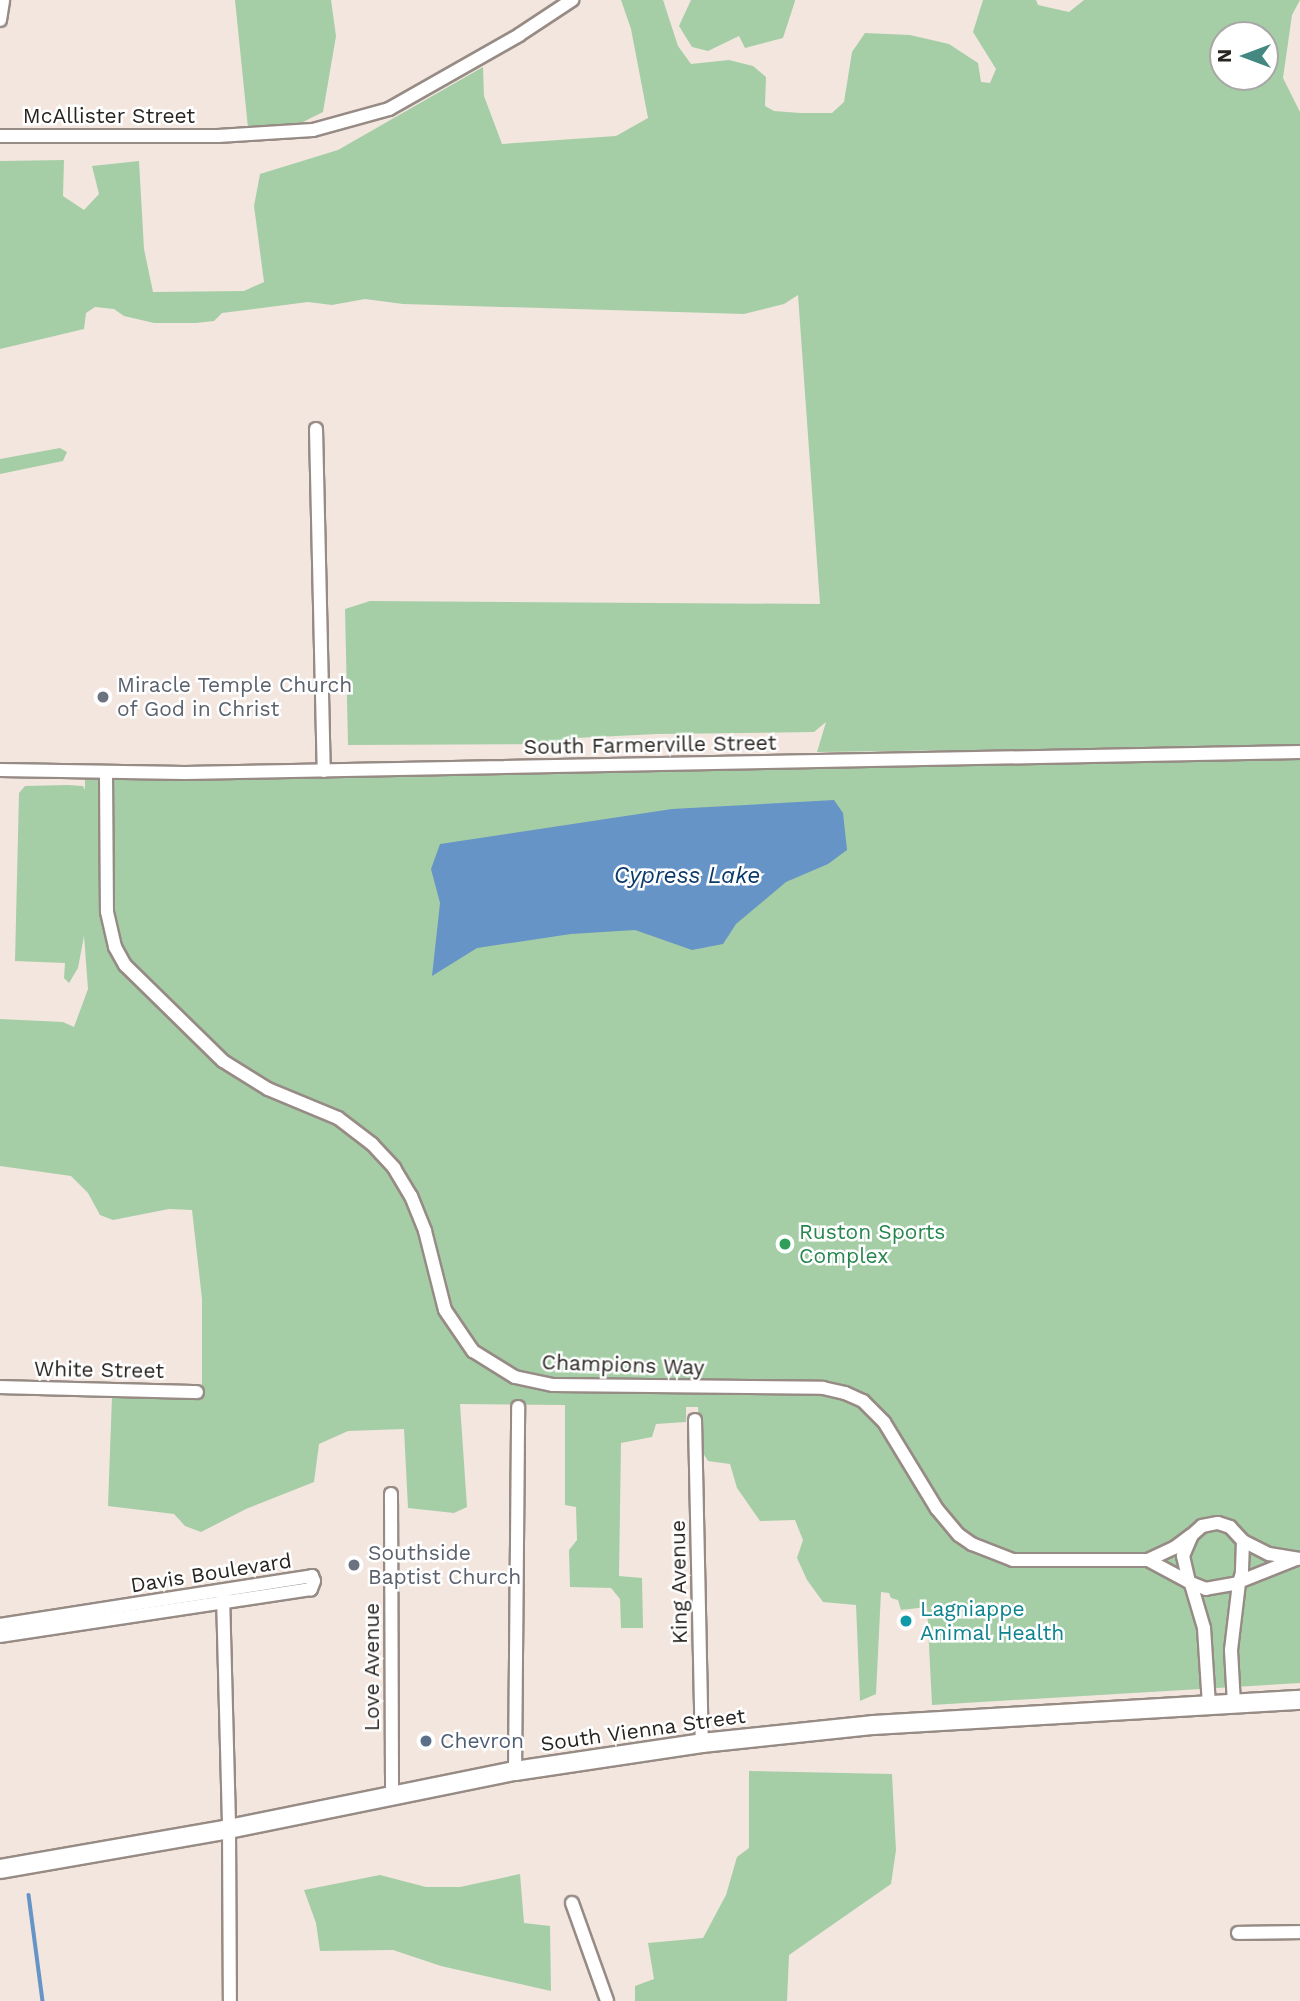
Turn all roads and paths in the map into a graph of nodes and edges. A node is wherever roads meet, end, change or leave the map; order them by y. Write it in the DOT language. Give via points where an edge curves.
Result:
graph roads {
  1 [pos="3,0"];
  2 [pos="572,0"];
  3 [pos="0,20"];
  4 [pos="0,136"];
  5 [pos="316,429"];
  6 [pos="1300,752"];
  7 [pos="0,770"];
  8 [pos="324,771"];
  9 [pos="106,773"];
  10 [pos="0,1387"];
  11 [pos="197,1392"];
  12 [pos="518,1407"];
  13 [pos="695,1420"];
  14 [pos="390,1494"];
  15 [pos="1192,1535"];
  16 [pos="1243,1541"];
  17 [pos="1298,1559"];
  18 [pos="1148,1560"];
  19 [pos="1240,1582"];
  20 [pos="1190,1583"];
  21 [pos="223,1597"];
  22 [pos="0,1625"];
  23 [pos="0,1636"];
  24 [pos="1300,1700"];
  25 [pos="1234,1704"];
  26 [pos="1209,1705"];
  27 [pos="702,1743"];
  28 [pos="515,1772"];
  29 [pos="392,1797"];
  30 [pos="229,1829"];
  31 [pos="0,1869"];
  32 [pos="572,1903"];
  33 [pos="1300,1932"];
  34 [pos="1238,1933"];
  35 [pos="230,2001"];
  36 [pos="607,2001"];
  1 -- 3 [label="street"];
  2 -- 4 [label="street, McAllister Street" via="519,36 389,109 313,130 218,136"];
  5 -- 8 [label="street"];
  6 -- 8 [label="street, South Farmerville Street"];
  7 -- 9 [label="street, South Farmerville Street"];
  8 -- 9 [label="street, South Farmerville Street"];
  9 -- 18 [label="street, Champions Way" via="107,912 115,947 125,965 223,1062 268,1088 338,1118 372,1144 411,1196 445,1310 473,1352 515,1377 553,1385 823,1388 845,1393 863,1401 884,1422 937,1509 972,1544 1013,1560"];
  10 -- 11 [label="street, White Street"];
  12 -- 28 [label="street"];
  13 -- 27 [label="street, King Avenue"];
  14 -- 29 [label="street, Love Avenue"];
  15 -- 16 [label="street, Champions Way" via="1202,1526 1218,1523 1230,1527"];
  15 -- 18 [label="street, Champions Way"];
  15 -- 20 [label="street" via="1183,1556"];
  16 -- 17 [label="street, Champions Way" via="1269,1554"];
  16 -- 19 [label="street"];
  17 -- 19 [label="street, Champions Way"];
  18 -- 20 [label="street, Champions Way"];
  19 -- 20 [label="street, Champions Way" via="1215,1590"];
  19 -- 25 [label="street" via="1230,1650"];
  20 -- 26 [label="street" via="1204,1628"];
  21 -- 21 [label="street, Davis Boulevard" via="311,1589 314,1581 312,1576"];
  21 -- 22 [label="street, Davis Boulevard"];
  21 -- 23 [label="street, Davis Boulevard"];
  21 -- 30 [label="street"];
  24 -- 25 [label="highway, South Vienna Street"];
  25 -- 26 [label="highway, South Vienna Street"];
  26 -- 27 [label="highway, South Vienna Street" via="874,1725"];
  27 -- 28 [label="highway, South Vienna Street"];
  28 -- 29 [label="highway, South Vienna Street"];
  29 -- 30 [label="highway, South Vienna Street"];
  30 -- 31 [label="highway, South Vienna Street"];
  30 -- 35 [label="street"];
  32 -- 36 [label="street"];
  33 -- 34 [label="street"];
}
